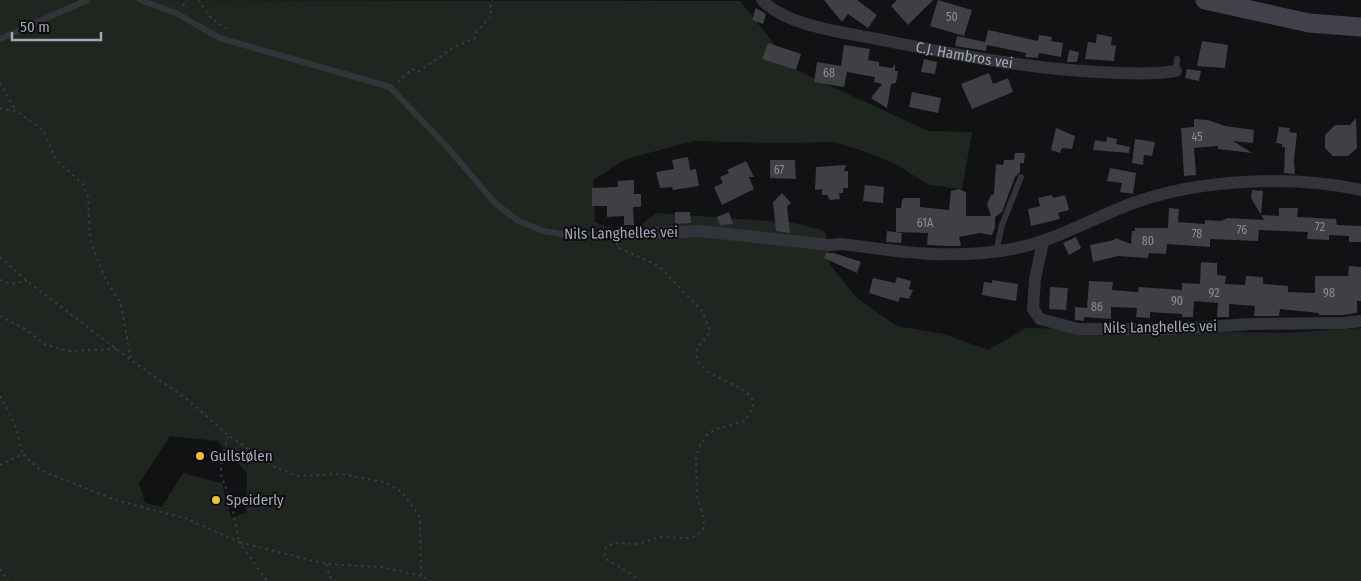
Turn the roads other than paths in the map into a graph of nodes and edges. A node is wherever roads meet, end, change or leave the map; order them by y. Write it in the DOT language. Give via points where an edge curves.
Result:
graph roads {
  1 [pos="87,0"];
  2 [pos="140,0"];
  3 [pos="762,0"];
  4 [pos="1206,0"];
  5 [pos="1361,27"];
  6 [pos="0,39"];
  7 [pos="1177,65"];
  8 [pos="1021,177"];
  9 [pos="1361,190"];
  10 [pos="656,233"];
  11 [pos="1043,242"];
  12 [pos="996,252"];
  13 [pos="1361,321"];
  1 -- 6 [label="lane"];
  2 -- 10 [label="lane, Nils Langhelles vei" via="176,12 220,38 390,87 495,203 517,220 543,231 567,235"];
  3 -- 7 [label="street, C.J. Hambros vei" via="786,16 820,27 1004,64 1129,74 1153,74"];
  4 -- 5 [label="main road" via="1309,23"];
  8 -- 12 [label="lane" via="1002,224"];
  9 -- 11 [label="street, Nils Langhelles vei" via="1245,180 1137,202"];
  10 -- 12 [label="street, Nils Langhelles vei" via="700,231 920,254"];
  11 -- 12 [label="street, Nils Langhelles vei"];
  11 -- 13 [label="street, Nils Langhelles vei" via="1033,309 1040,319 1066,327 1170,329"];
}
